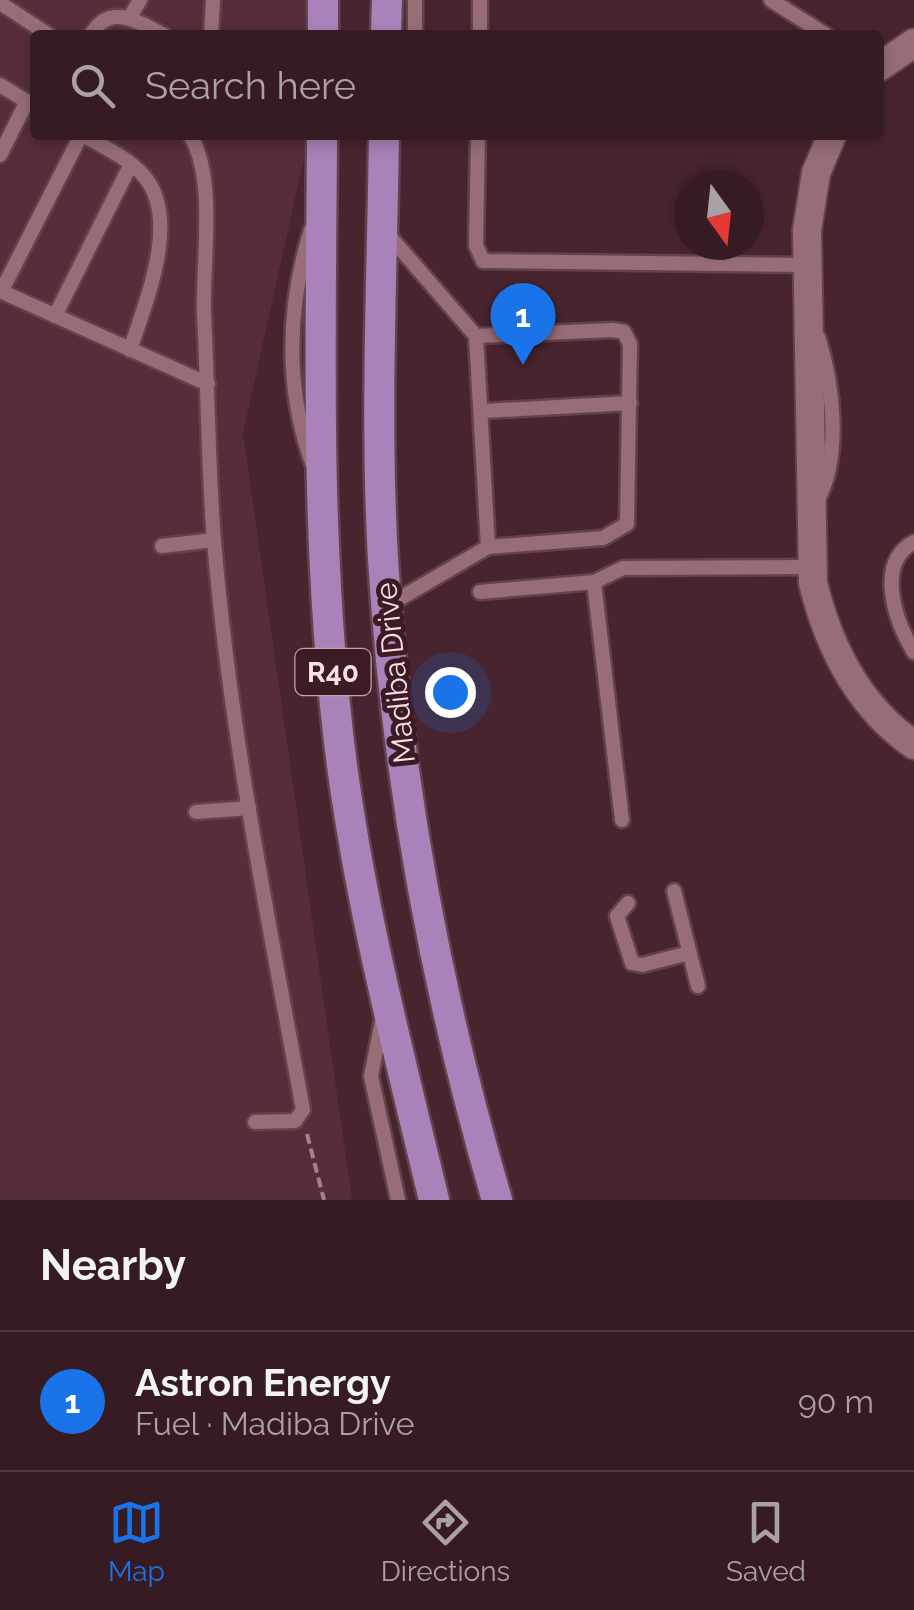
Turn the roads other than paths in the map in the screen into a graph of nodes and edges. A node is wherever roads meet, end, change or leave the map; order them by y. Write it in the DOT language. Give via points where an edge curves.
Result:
graph roads {
  1 [pos="140,0"];
  2 [pos="213,0"];
  3 [pos="323,0"];
  4 [pos="386,0"];
  5 [pos="415,0"];
  6 [pos="480,0"];
  7 [pos="771,0"];
  8 [pos="0,3"];
  9 [pos="130,17"];
  10 [pos="42,30"];
  11 [pos="96,30"];
  12 [pos="155,30"];
  13 [pos="211,30"];
  14 [pos="322,30"];
  15 [pos="386,30"];
  16 [pos="415,30"];
  17 [pos="480,30"];
  18 [pos="818,30"];
  19 [pos="914,43"];
  20 [pos="884,64"];
  21 [pos="0,85"];
  22 [pos="30,103"];
  23 [pos="30,106"];
  24 [pos="79,140"];
  25 [pos="90,140"];
  26 [pos="192,140"];
  27 [pos="322,140"];
  28 [pos="384,140"];
  29 [pos="478,140"];
  30 [pos="830,140"];
  31 [pos="0,156"];
  32 [pos="130,164"];
  33 [pos="382,228"];
  34 [pos="806,266"];
  35 [pos="1,292"];
  36 [pos="55,316"];
  37 [pos="476,336"];
  38 [pos="130,350"];
  39 [pos="208,384"];
  40 [pos="630,403"];
  41 [pos="482,411"];
  42 [pos="214,540"];
  43 [pos="914,542"];
  44 [pos="162,546"];
  45 [pos="488,546"];
  46 [pos="812,566"];
  47 [pos="594,582"];
  48 [pos="480,592"];
  49 [pos="387,606"];
  50 [pos="914,652"];
  51 [pos="914,745"];
  52 [pos="249,808"];
  53 [pos="196,812"];
  54 [pos="622,820"];
  55 [pos="674,891"];
  56 [pos="628,903"];
  57 [pos="690,953"];
  58 [pos="698,986"];
  59 [pos="387,1003"];
  60 [pos="254,1122"];
  61 [pos="398,1200"];
  62 [pos="434,1200"];
  63 [pos="497,1200"];
  1 -- 9 [label="lane"];
  2 -- 13 [label="lane"];
  3 -- 14 [label="main road"];
  4 -- 15 [label="main road"];
  5 -- 16 [label="lane"];
  6 -- 17 [label="lane"];
  7 -- 18 [label="lane"];
  8 -- 10 [label="lane"];
  9 -- 11 [label="lane" via="110,17"];
  9 -- 12 [label="lane"];
  19 -- 20 [label="street"];
  21 -- 22 [label="lane"];
  23 -- 31 [label="lane"];
  24 -- 35 [label="lane"];
  25 -- 32 [label="lane"];
  26 -- 39 [label="lane" via="204,179"];
  27 -- 59 [label="main road, Madiba Drive / R40" via="319,482 339,736"];
  28 -- 33 [label="main road, Madiba Drive / R40"];
  29 -- 34 [label="lane" via="476,245 483,261"];
  30 -- 34 [label="street" via="810,200"];
  32 -- 36 [label="lane"];
  32 -- 38 [label="lane" via="151,185 159,229"];
  33 -- 37 [label="lane"];
  33 -- 49 [label="main road, Madiba Drive / R40" via="380,468"];
  34 -- 46 [label="street"];
  35 -- 36 [label="lane"];
  36 -- 38 [label="lane"];
  37 -- 40 [label="lane" via="622,331 630,344"];
  37 -- 41 [label="lane"];
  38 -- 39 [label="lane"];
  39 -- 42 [label="lane"];
  40 -- 41 [label="lane"];
  40 -- 45 [label="lane" via="630,516 623,530 597,539"];
  41 -- 45 [label="lane"];
  42 -- 44 [label="lane"];
  42 -- 52 [label="lane"];
  43 -- 50 [label="lane" via="890,573"];
  45 -- 49 [label="lane"];
  46 -- 47 [label="lane" via="623,568"];
  46 -- 51 [label="street" via="821,614 845,670 882,718"];
  47 -- 48 [label="lane"];
  47 -- 54 [label="lane"];
  49 -- 63 [label="main road, Madiba Drive / R40" via="436,955"];
  52 -- 53 [label="lane"];
  52 -- 60 [label="lane" via="302,1115"];
  55 -- 57 [label="lane"];
  56 -- 57 [label="lane" via="617,916 632,963"];
  57 -- 58 [label="lane"];
  59 -- 61 [label="lane" via="370,1076"];
  59 -- 62 [label="main road, Madiba Drive / R40"];
}
